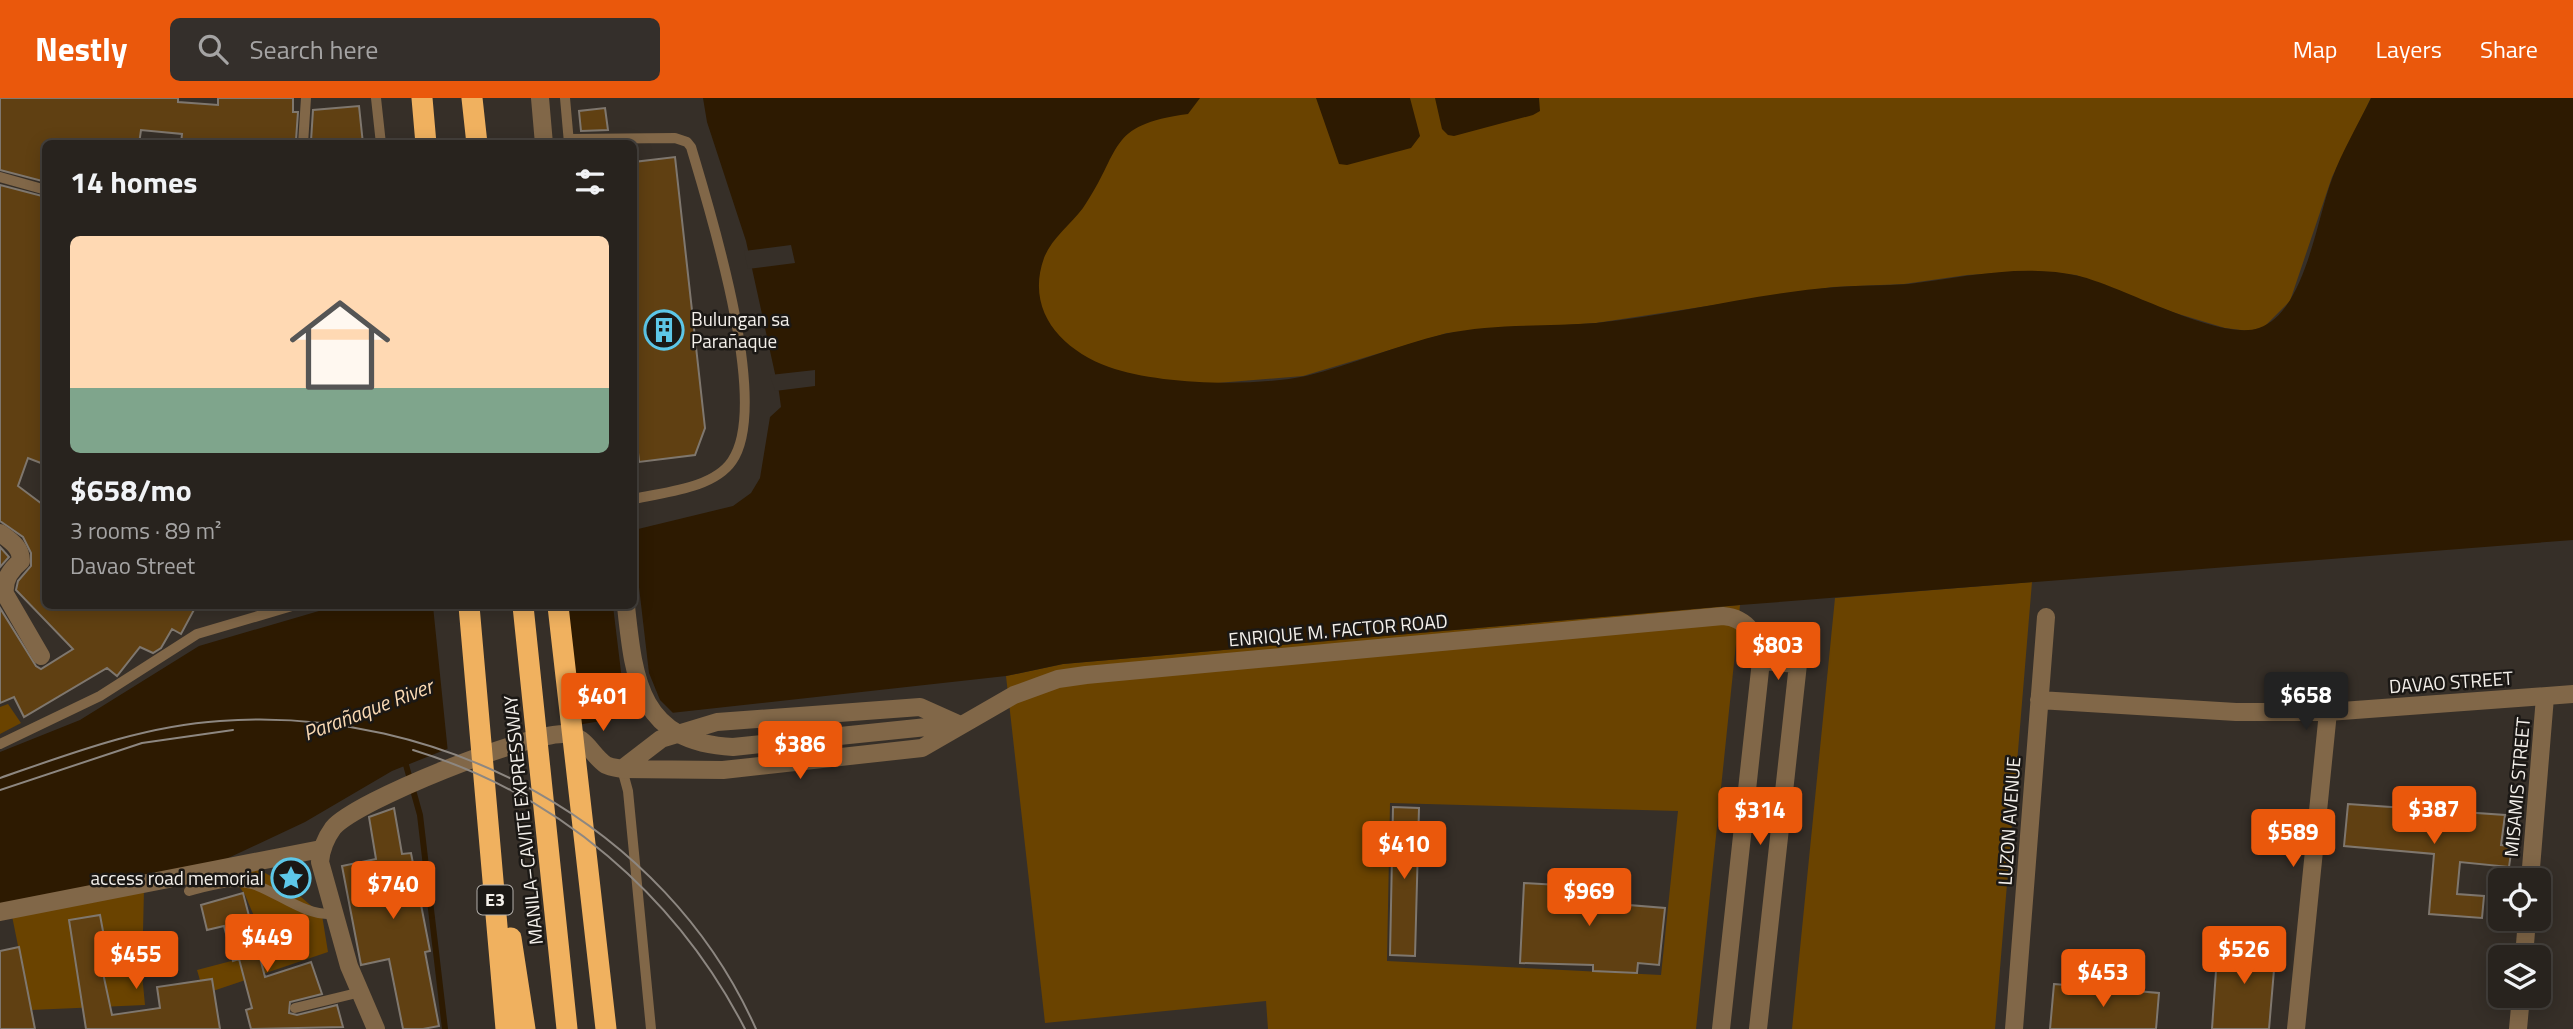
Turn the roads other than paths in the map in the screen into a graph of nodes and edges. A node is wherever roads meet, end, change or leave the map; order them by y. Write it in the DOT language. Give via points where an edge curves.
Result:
graph roads {
  1 [pos="306,98"];
  2 [pos="376,98"];
  3 [pos="422,98"];
  4 [pos="472,98"];
  5 [pos="540,98"];
  6 [pos="565,98"];
  7 [pos="303,140"];
  8 [pos="381,140"];
  9 [pos="426,140"];
  10 [pos="477,140"];
  11 [pos="544,140"];
  12 [pos="569,140"];
  13 [pos="605,140"];
  14 [pos="0,177"];
  15 [pos="42,189"];
  16 [pos="637,498"];
  17 [pos="0,533"];
  18 [pos="282,609"];
  19 [pos="469,609"];
  20 [pos="523,609"];
  21 [pos="558,609"];
  22 [pos="626,609"];
  23 [pos="2046,617"];
  24 [pos="41,656"];
  25 [pos="1761,662"];
  26 [pos="2573,694"];
  27 [pos="2545,697"];
  28 [pos="2039,700"];
  29 [pos="2329,712"];
  30 [pos="959,724"];
  31 [pos="0,744"];
  32 [pos="622,769"];
  33 [pos="484,770"];
  34 [pos="321,849"];
  35 [pos="2531,868"];
  36 [pos="189,891"];
  37 [pos="0,912"];
  38 [pos="334,914"];
  39 [pos="361,992"];
  40 [pos="295,1007"];
  41 [pos="2520,1008"];
  42 [pos="374,1029"];
  43 [pos="506,1029"];
  44 [pos="525,1029"];
  45 [pos="567,1029"];
  46 [pos="606,1029"];
  47 [pos="651,1029"];
  48 [pos="1721,1029"];
  49 [pos="1758,1029"];
  50 [pos="2014,1029"];
  51 [pos="2296,1029"];
  52 [pos="2518,1029"];
  1 -- 7 [label="lane"];
  2 -- 8 [label="lane"];
  3 -- 9 [label="highway"];
  4 -- 10 [label="highway"];
  5 -- 11 [label="street"];
  6 -- 12 [label="lane"];
  13 -- 16 [label="lane" via="676,138 691,147 738,334 744,395 732,461 720,473 703,482"];
  14 -- 15 [label="lane"];
  17 -- 24 [label="street" via="21,555 21,561 10,570 5,594"];
  18 -- 31 [label="lane" via="197,634 100,696"];
  19 -- 33 [label="highway, MANILA–CAVITE EXPRESSWAY / E3"];
  20 -- 45 [label="highway, MANILA–CAVITE EXPRESSWAY"];
  21 -- 46 [label="highway"];
  22 -- 30 [label="street" via="636,677 648,708 682,737 698,744 733,747"];
  23 -- 28 [label="street, LUZON AVENUE"];
  25 -- 30 [label="street, ENRIQUE M. FACTOR ROAD" via="1754,634 1731,616 1086,675 1034,686"];
  25 -- 48 [label="street"];
  25 -- 49 [label="street" via="1798,664"];
  26 -- 27 [label="street, DAVAO STREET"];
  27 -- 29 [label="street, DAVAO STREET"];
  27 -- 35 [label="street, MISAMIS STREET"];
  28 -- 29 [label="street, DAVAO STREET" via="2222,712"];
  28 -- 50 [label="street, LUZON AVENUE"];
  29 -- 51 [label="street"];
  30 -- 32 [label="street, ENRIQUE M. FACTOR ROAD" via="922,748 723,770"];
  30 -- 32 [label="street" via="920,707 717,722 661,739"];
  32 -- 34 [label="street" via="606,764 583,740 569,735 546,737 426,776 384,796 334,828"];
  32 -- 47 [label="lane" via="628,791"];
  33 -- 43 [label="highway, MANILA–CAVITE EXPRESSWAY / E3"];
  33 -- 44 [label="highway"];
  34 -- 37 [label="street"];
  34 -- 38 [label="street" via="320,862"];
  36 -- 38 [label="lane" via="225,882 256,885 322,915"];
  38 -- 39 [label="street"];
  39 -- 40 [label="lane"];
  39 -- 42 [label="street"];
  41 -- 52 [label="street"];
}
